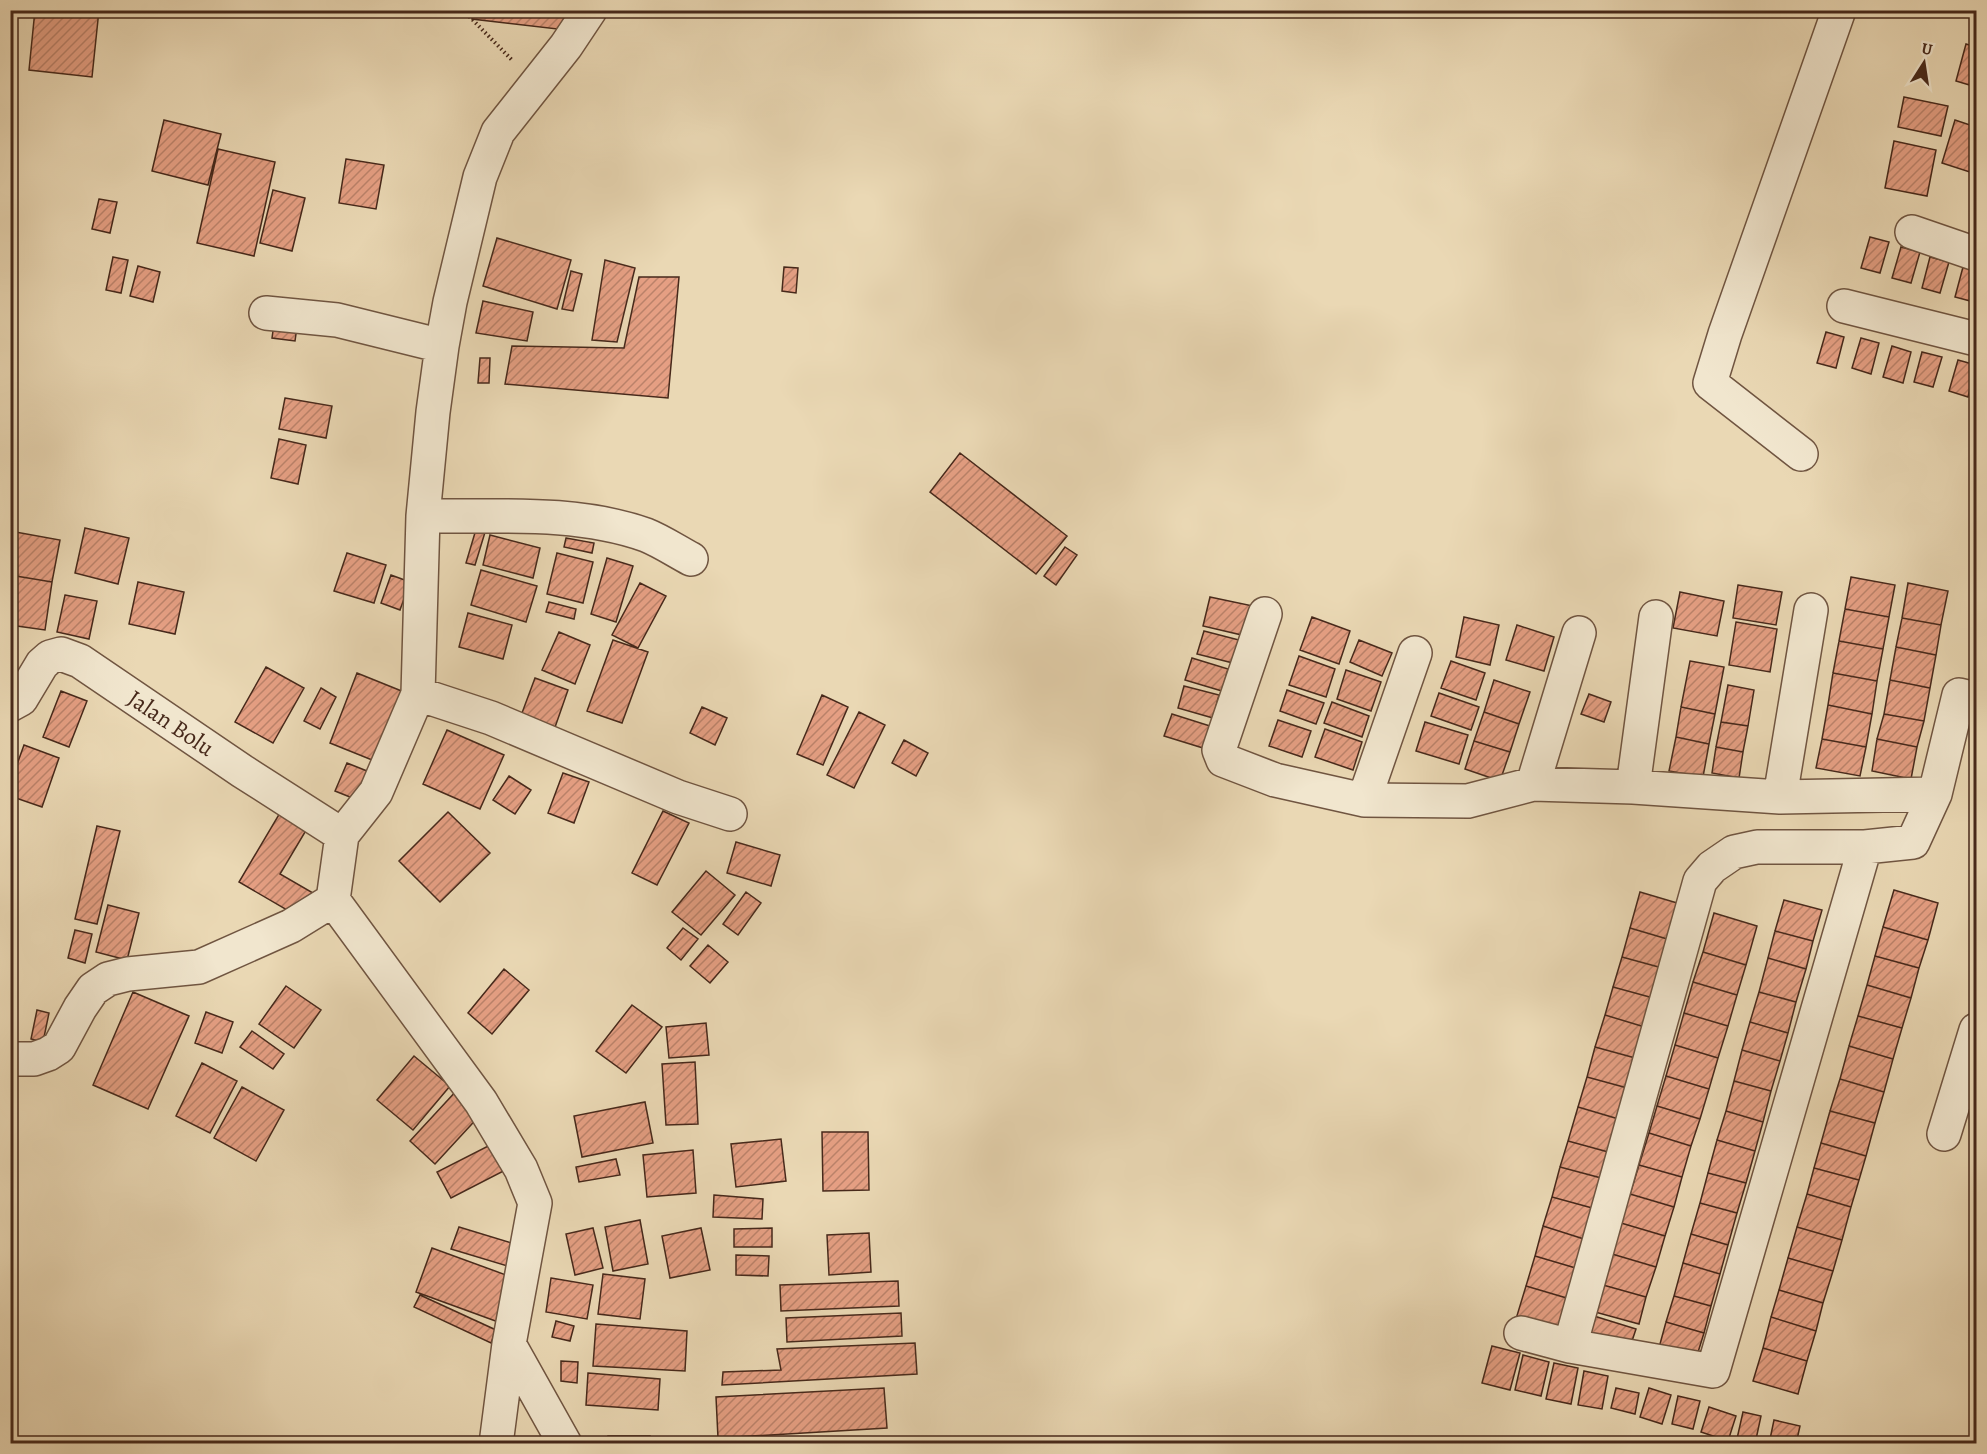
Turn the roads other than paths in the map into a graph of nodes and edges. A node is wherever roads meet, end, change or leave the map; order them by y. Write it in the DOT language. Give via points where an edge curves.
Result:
graph roads {
  1 [pos="590,10"];
  2 [pos="1839,10"];
  3 [pos="1912,232"];
  4 [pos="1977,254"];
  5 [pos="1844,306"];
  6 [pos="266,313"];
  7 [pos="1977,339"];
  8 [pos="442,346"];
  9 [pos="1802,454"];
  10 [pos="423,516"];
  11 [pos="691,559"];
  12 [pos="1811,610"];
  13 [pos="1265,614"];
  14 [pos="1656,617"];
  15 [pos="1579,633"];
  16 [pos="1414,653"];
  17 [pos="418,694"];
  18 [pos="1977,699"];
  19 [pos="10,705"];
  20 [pos="1533,784"];
  21 [pos="1633,787"];
  22 [pos="1935,794"];
  23 [pos="1780,797"];
  24 [pos="1364,800"];
  25 [pos="730,814"];
  26 [pos="342,835"];
  27 [pos="1865,847"];
  28 [pos="333,900"];
  29 [pos="1977,1030"];
  30 [pos="10,1059"];
  31 [pos="1944,1134"];
  32 [pos="1521,1333"];
  33 [pos="509,1344"];
  34 [pos="1570,1346"];
  35 [pos="496,1443"];
  36 [pos="565,1443"];
  1 -- 8 [label="street" via="498,132 480,177"];
  2 -- 9 [label="street" via="1710,383"];
  3 -- 4 [label="street"];
  5 -- 7 [label="street"];
  6 -- 8 [label="street" via="337,320"];
  8 -- 10 [label="street"];
  10 -- 11 [label="street" via="591,521 648,536"];
  10 -- 17 [label="street"];
  12 -- 23 [label="street"];
  13 -- 24 [label="street" via="1221,738 1219,750 1223,760 1275,780"];
  14 -- 21 [label="street"];
  15 -- 20 [label="street"];
  16 -- 24 [label="street"];
  17 -- 25 [label="street" via="491,718 678,797"];
  17 -- 26 [label="street" via="376,792"];
  18 -- 22 [label="street" via="1959,695"];
  19 -- 26 [label="street, Jalan Bolu" via="21,699 50,657 61,654 80,661"];
  20 -- 21 [label="street"];
  20 -- 24 [label="street" via="1468,801"];
  21 -- 23 [label="street"];
  22 -- 23 [label="street"];
  22 -- 27 [label="street" via="1913,842"];
  26 -- 28 [label="street"];
  27 -- 34 [label="street" via="1757,847 1734,852 1712,867 1701,881"];
  27 -- 34 [label="street" via="1713,1371"];
  28 -- 30 [label="street" via="291,926 199,967 108,979 93,989 59,1047 34,1059"];
  28 -- 33 [label="street" via="481,1102 528,1183 535,1203"];
  29 -- 31 [label="street"];
  32 -- 34 [label="street"];
  33 -- 35 [label="street"];
  33 -- 36 [label="street"];
}
